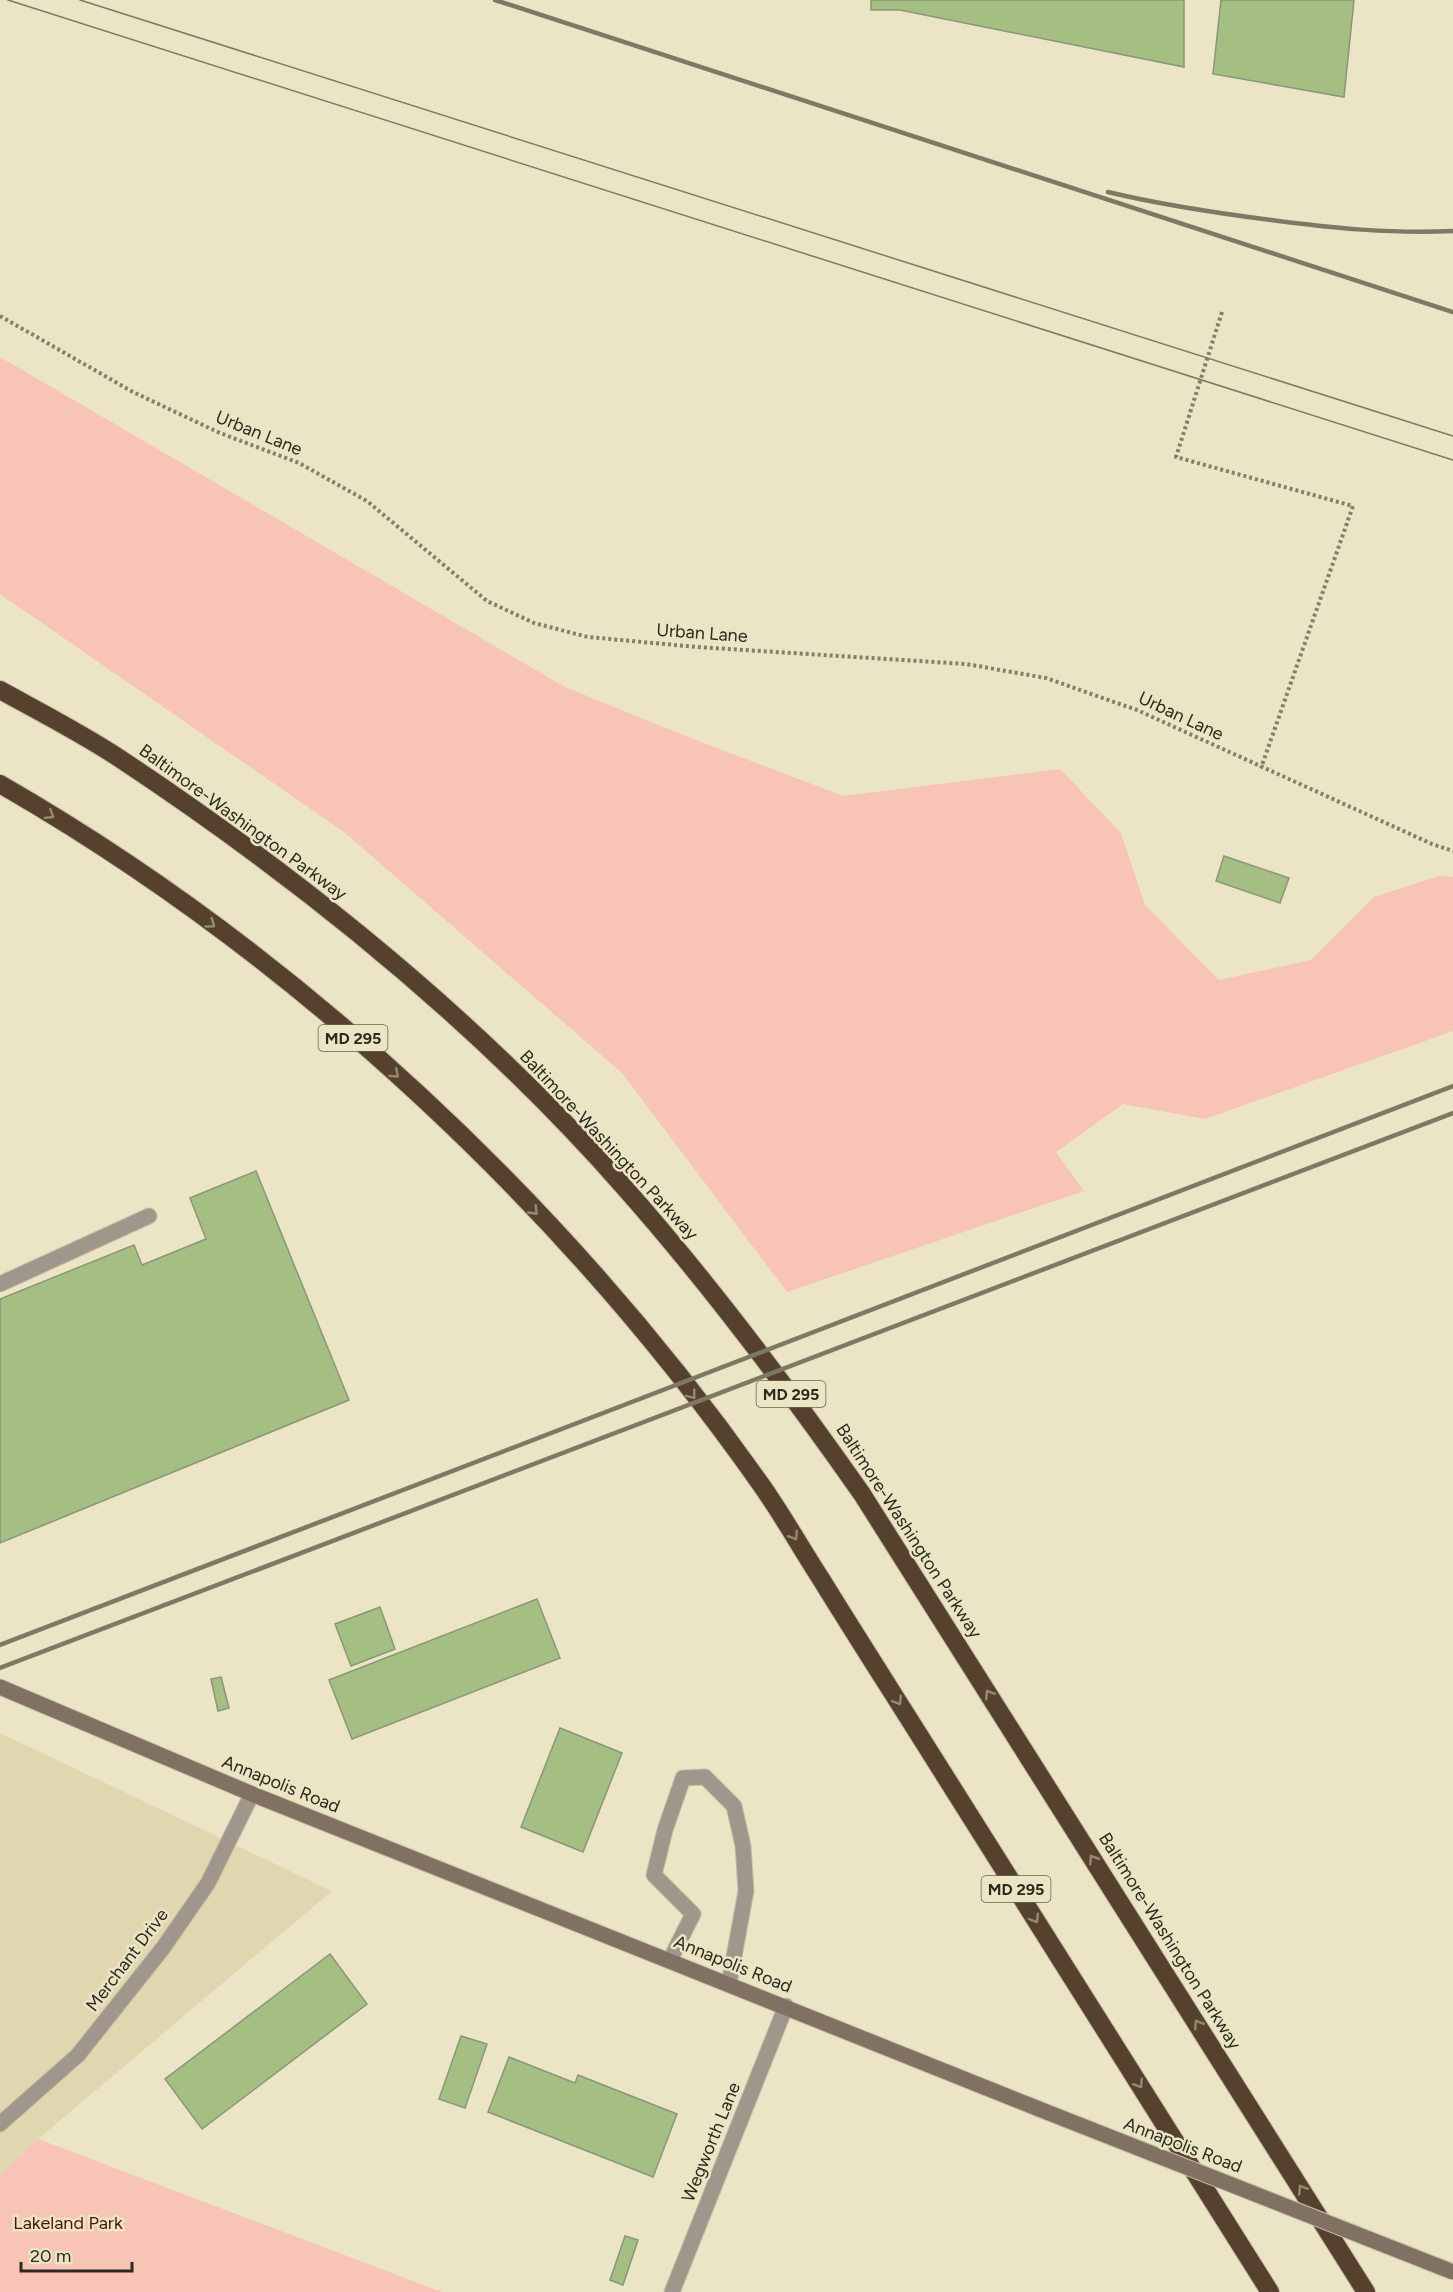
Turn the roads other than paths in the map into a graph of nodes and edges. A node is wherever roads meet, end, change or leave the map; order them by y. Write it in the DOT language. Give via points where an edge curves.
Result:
graph roads {
  1 [pos="0,690"];
  2 [pos="0,784"];
  3 [pos="149,1216"];
  4 [pos="0,1284"];
  5 [pos="0,1687"];
  6 [pos="252,1794"];
  7 [pos="670,1960"];
  8 [pos="729,1984"];
  9 [pos="786,2006"];
  10 [pos="0,2124"];
  11 [pos="1453,2272"];
  12 [pos="672,2292"];
  13 [pos="1270,2292"];
  14 [pos="1366,2292"];
  14 -- 1 [label="highway, Baltimore-Washington Parkway / MD 295, one-way" via="862,1494 688,1261 622,1185 498,1057 352,928 117,757"];
  2 -- 13 [label="highway, MD 295, one-way" via="171,895 323,1011 460,1134 657,1349 763,1487"];
  3 -- 4 [label="street"];
  5 -- 6 [label="main road, Annapolis Road"];
  6 -- 7 [label="main road, Annapolis Road"];
  6 -- 10 [label="street, Merchant Drive" via="207,1883 163,1948 78,2055"];
  7 -- 8 [label="main road, Annapolis Road"];
  7 -- 8 [label="street" via="693,1914 654,1875 683,1778 705,1776 734,1806 743,1846 746,1891"];
  8 -- 9 [label="main road, Annapolis Road"];
  9 -- 11 [label="main road, Annapolis Road, bridge"];
  9 -- 12 [label="street, Wegworth Lane"];
}
